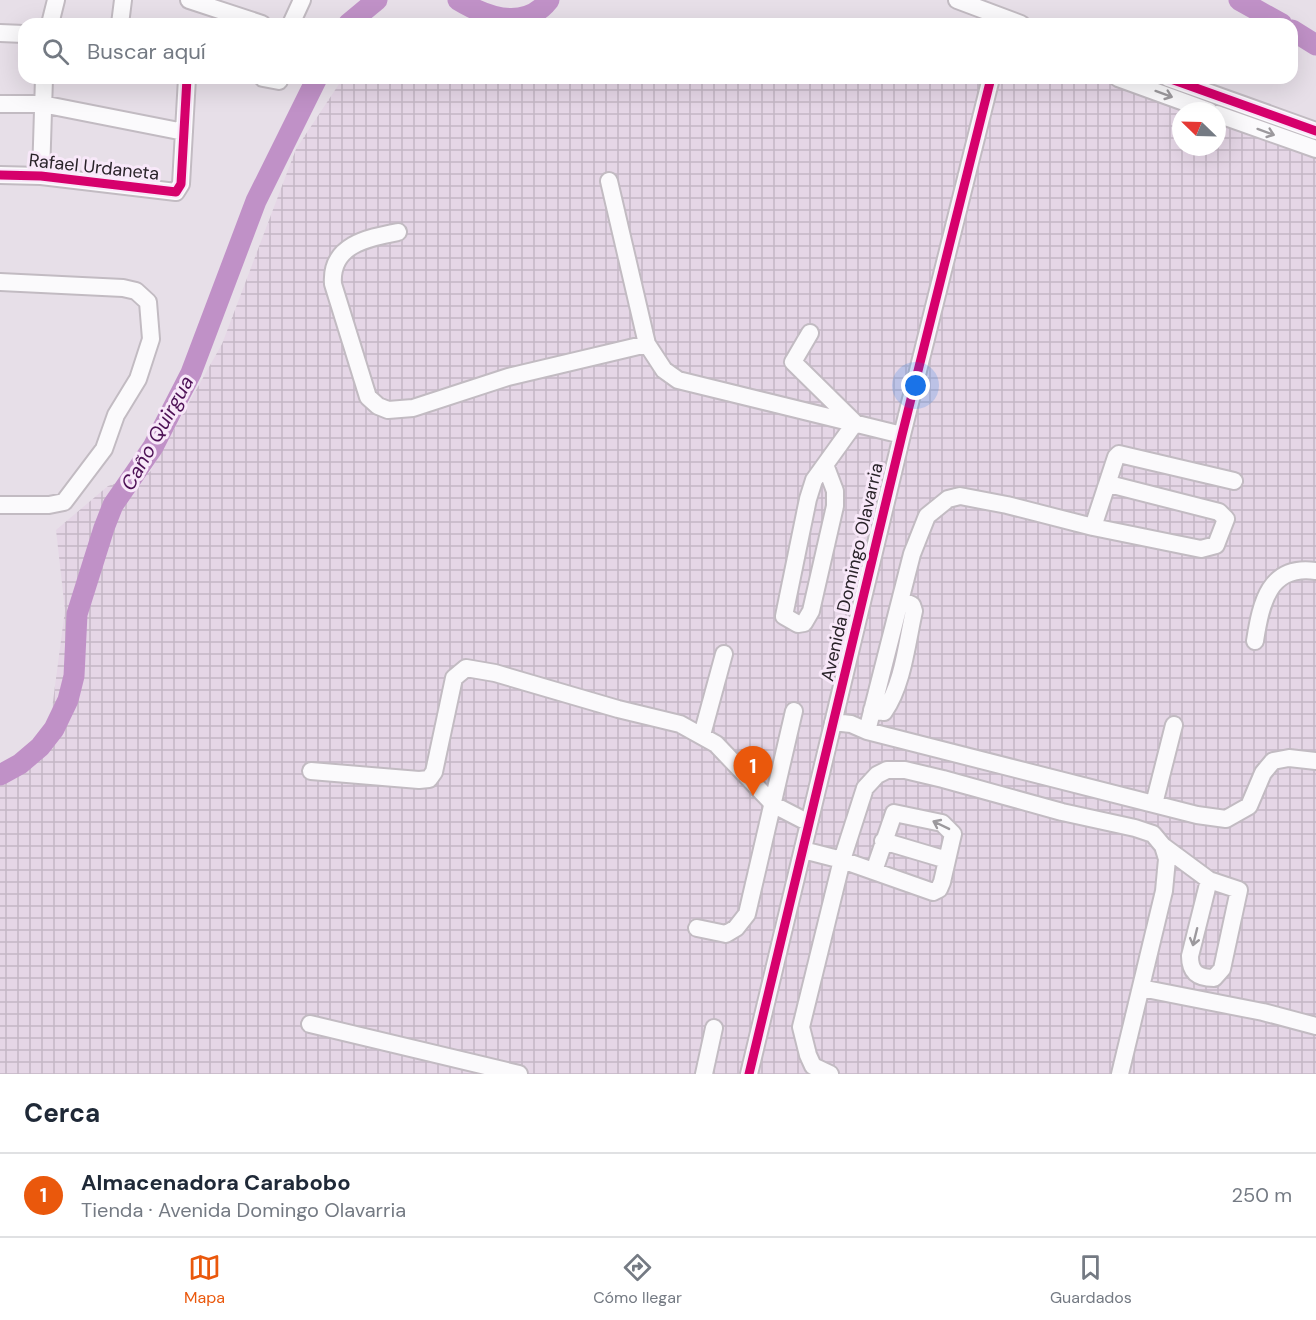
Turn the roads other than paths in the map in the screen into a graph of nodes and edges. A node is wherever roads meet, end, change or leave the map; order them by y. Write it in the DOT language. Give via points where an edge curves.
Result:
graph roads {
  1 [pos="56,0"];
  2 [pos="123,0"];
  3 [pos="189,0"];
  4 [pos="302,0"];
  5 [pos="957,0"];
  6 [pos="52,18"];
  7 [pos="121,18"];
  8 [pos="244,18"];
  9 [pos="294,18"];
  10 [pos="1002,18"];
  11 [pos="0,33"];
  12 [pos="18,34"];
  13 [pos="44,84"];
  14 [pos="188,84"];
  15 [pos="990,84"];
  16 [pos="1135,84"];
  17 [pos="1185,84"];
  18 [pos="1184,102"];
  19 [pos="0,104"];
  20 [pos="42,104"];
  21 [pos="1226,117"];
  22 [pos="1316,131"];
  23 [pos="184,132"];
  24 [pos="1316,149"];
  25 [pos="0,175"];
  26 [pos="40,176"];
  27 [pos="609,181"];
  28 [pos="399,232"];
  29 [pos="0,282"];
  30 [pos="810,333"];
  31 [pos="647,344"];
  32 [pos="855,423"];
  33 [pos="902,435"];
  34 [pos="826,466"];
  35 [pos="1234,481"];
  36 [pos="1109,484"];
  37 [pos="0,505"];
  38 [pos="1093,527"];
  39 [pos="1316,572"];
  40 [pos="1255,641"];
  41 [pos="724,654"];
  42 [pos="794,711"];
  43 [pos="833,722"];
  44 [pos="1174,725"];
  45 [pos="867,731"];
  46 [pos="702,735"];
  47 [pos="1316,761"];
  48 [pos="310,771"];
  49 [pos="1154,804"];
  50 [pos="774,805"];
  51 [pos="809,823"];
  52 [pos="883,841"];
  53 [pos="1163,846"];
  54 [pos="803,850"];
  55 [pos="842,860"];
  56 [pos="947,860"];
  57 [pos="874,871"];
  58 [pos="1209,880"];
  59 [pos="697,928"];
  60 [pos="1141,988"];
  61 [pos="310,1024"];
  62 [pos="1316,1026"];
  63 [pos="714,1028"];
  64 [pos="510,1073"];
  65 [pos="704,1074"];
  66 [pos="749,1074"];
  67 [pos="830,1074"];
  68 [pos="1120,1074"];
  1 -- 6 [label="street"];
  2 -- 7 [label="street"];
  3 -- 8 [label="street"];
  4 -- 9 [label="street"];
  5 -- 10 [label="street"];
  11 -- 12 [label="street"];
  13 -- 20 [label="street"];
  14 -- 23 [label="street, Rafael Urdaneta"];
  15 -- 33 [label="street, Avenida Domingo Olavarria"];
  16 -- 18 [label="street, one-way"];
  17 -- 22 [label="street"];
  19 -- 20 [label="street"];
  20 -- 23 [label="street"];
  20 -- 26 [label="street"];
  21 -- 24 [label="street, one-way"];
  23 -- 26 [label="street, Rafael Urdaneta" via="181,184 176,192"];
  25 -- 26 [label="street, Rafael Urdaneta"];
  27 -- 31 [label="street"];
  28 -- 31 [label="street" via="348,248 338,256 332,273 368,397 378,406 388,410 413,408 508,378"];
  29 -- 37 [label="street" via="135,291 148,302 151,339 138,379 116,415 104,449 64,502"];
  30 -- 32 [label="street" via="793,362"];
  31 -- 32 [label="street" via="664,370 678,380"];
  32 -- 33 [label="street"];
  32 -- 34 [label="street"];
  33 -- 43 [label="street, Avenida Domingo Olavarria"];
  34 -- 34 [label="street" via="814,480 808,499 784,616 798,624 804,623 811,611 835,506 835,491"];
  35 -- 36 [label="street" via="1122,454 1116,457"];
  36 -- 38 [label="street"];
  36 -- 38 [label="street" via="1219,512 1226,519 1221,537 1216,545 1201,549"];
  38 -- 45 [label="street" via="960,496 948,499 927,516 912,554 901,600 912,605 914,611 894,693 884,712 872,710"];
  39 -- 40 [label="street" via="1295,569 1279,577 1269,590"];
  41 -- 46 [label="street"];
  42 -- 50 [label="street"];
  43 -- 45 [label="street"];
  43 -- 51 [label="street, Avenida Domingo Olavarria"];
  44 -- 49 [label="street"];
  45 -- 49 [label="street"];
  46 -- 48 [label="street" via="680,724 465,668 454,678 434,772 429,779"];
  46 -- 50 [label="street" via="729,756"];
  47 -- 49 [label="street" via="1273,761 1263,773 1249,806 1226,819"];
  50 -- 51 [label="street"];
  50 -- 59 [label="street" via="747,914 726,934"];
  51 -- 54 [label="street, Avenida Domingo Olavarria"];
  52 -- 56 [label="street"];
  56 -- 52 [label="street, one-way" via="953,834 942,823 894,813"];
  52 -- 57 [label="street"];
  53 -- 55 [label="street" via="1153,834 1135,828 905,770 887,770 865,788"];
  53 -- 58 [label="street"];
  53 -- 60 [label="street" via="1167,859 1164,891"];
  54 -- 55 [label="street"];
  54 -- 66 [label="street, Avenida Domingo Olavarria"];
  55 -- 57 [label="street"];
  55 -- 67 [label="street" via="801,1027 813,1066"];
  56 -- 57 [label="street" via="939,889 933,892"];
  58 -- 58 [label="street, one-way" via="1190,956 1190,966 1204,978 1214,978 1222,969 1239,890"];
  60 -- 62 [label="street"];
  60 -- 68 [label="street"];
  61 -- 64 [label="street"];
  63 -- 65 [label="street"];
}
